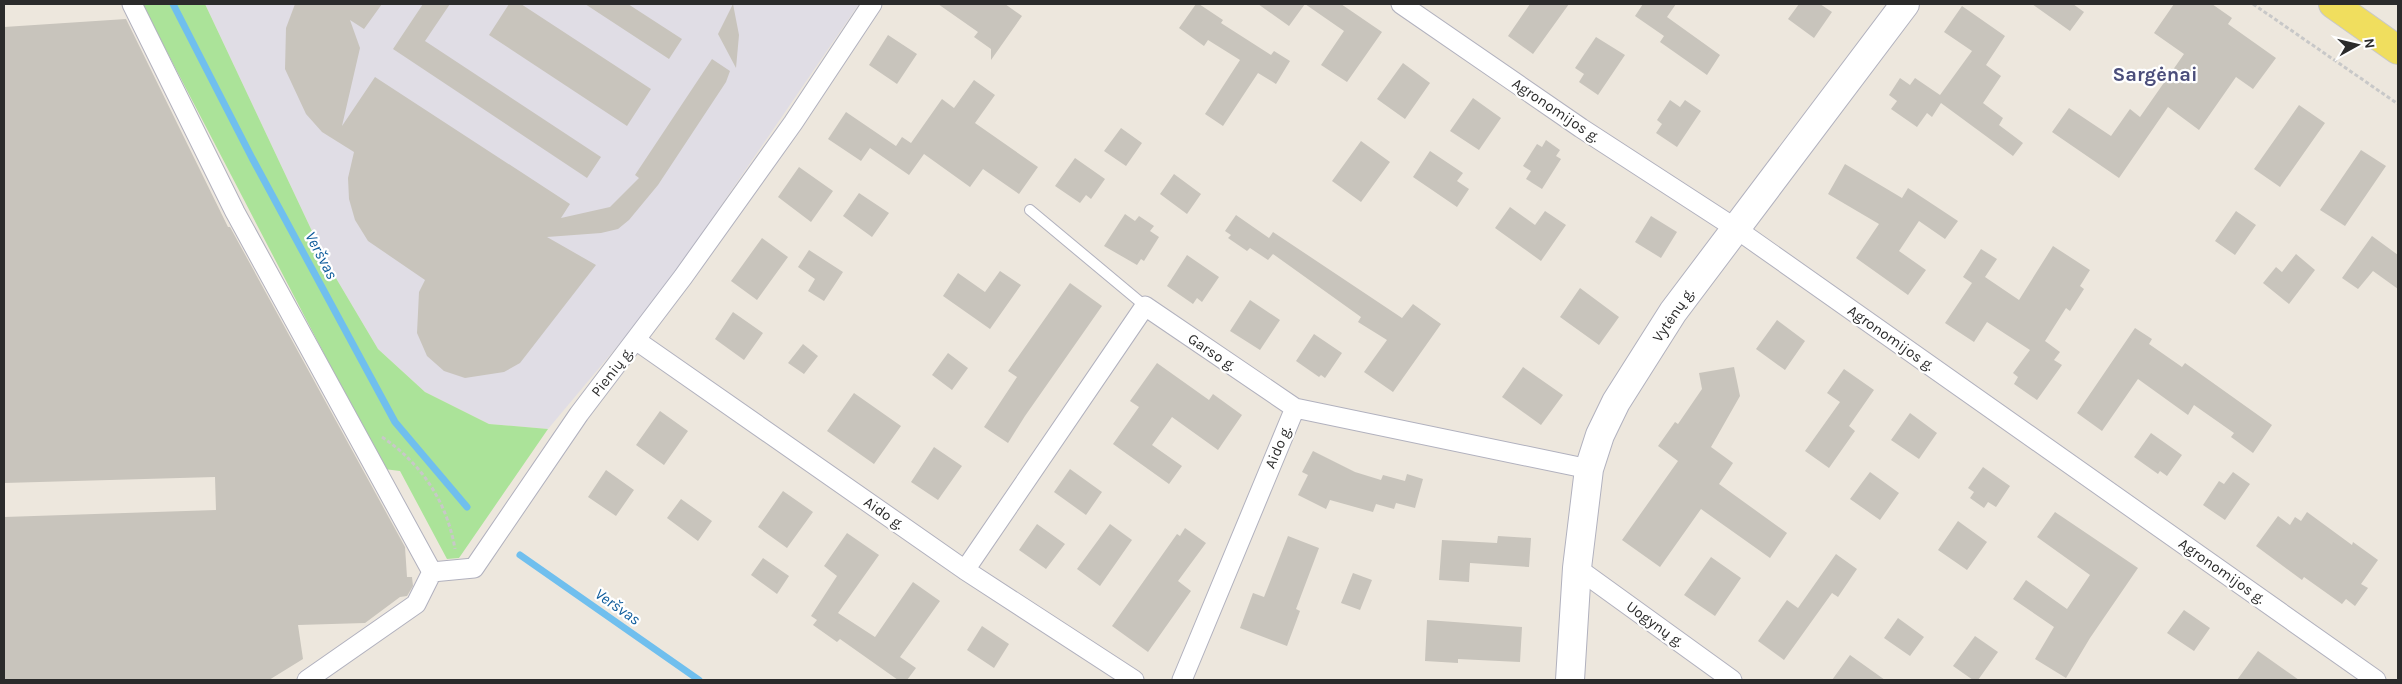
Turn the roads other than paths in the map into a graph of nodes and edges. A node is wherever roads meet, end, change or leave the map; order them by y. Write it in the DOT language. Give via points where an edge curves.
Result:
graph roads {
  1 [pos="132,4"];
  2 [pos="872,4"];
  3 [pos="1401,4"];
  4 [pos="1905,4"];
  5 [pos="2343,6"];
  6 [pos="2398,50"];
  7 [pos="1030,210"];
  8 [pos="1735,228"];
  9 [pos="1145,306"];
  10 [pos="636,341"];
  11 [pos="1295,408"];
  12 [pos="1589,469"];
  13 [pos="1577,568"];
  14 [pos="965,570"];
  15 [pos="432,572"];
  16 [pos="307,680"];
  17 [pos="1134,680"];
  18 [pos="1182,680"];
  19 [pos="1570,680"];
  20 [pos="1732,680"];
  21 [pos="2376,680"];
  1 -- 15 [label="street" via="236,212"];
  2 -- 10 [label="street, Pienių g." via="794,123"];
  3 -- 8 [label="street, Agronomijos g." via="1581,128"];
  4 -- 8 [label="main road, Vytėnų g."];
  5 -- 6 [label="main road"];
  7 -- 9 [label="lane"];
  8 -- 12 [label="main road, Vytėnų g." via="1673,312 1616,402"];
  8 -- 21 [label="street, Agronomijos g."];
  9 -- 11 [label="street, Garso g."];
  9 -- 14 [label="street"];
  10 -- 14 [label="street, Aido g."];
  10 -- 15 [label="street, Pienių g." via="579,414 474,568"];
  11 -- 12 [label="street, Garso g."];
  11 -- 18 [label="street, Aido g."];
  12 -- 13 [label="main road, Vytėnų g."];
  13 -- 19 [label="main road, Vytėnų g."];
  13 -- 20 [label="street, Uogynų g."];
  14 -- 17 [label="street, Aido g."];
  15 -- 16 [label="street" via="416,604"];
}
